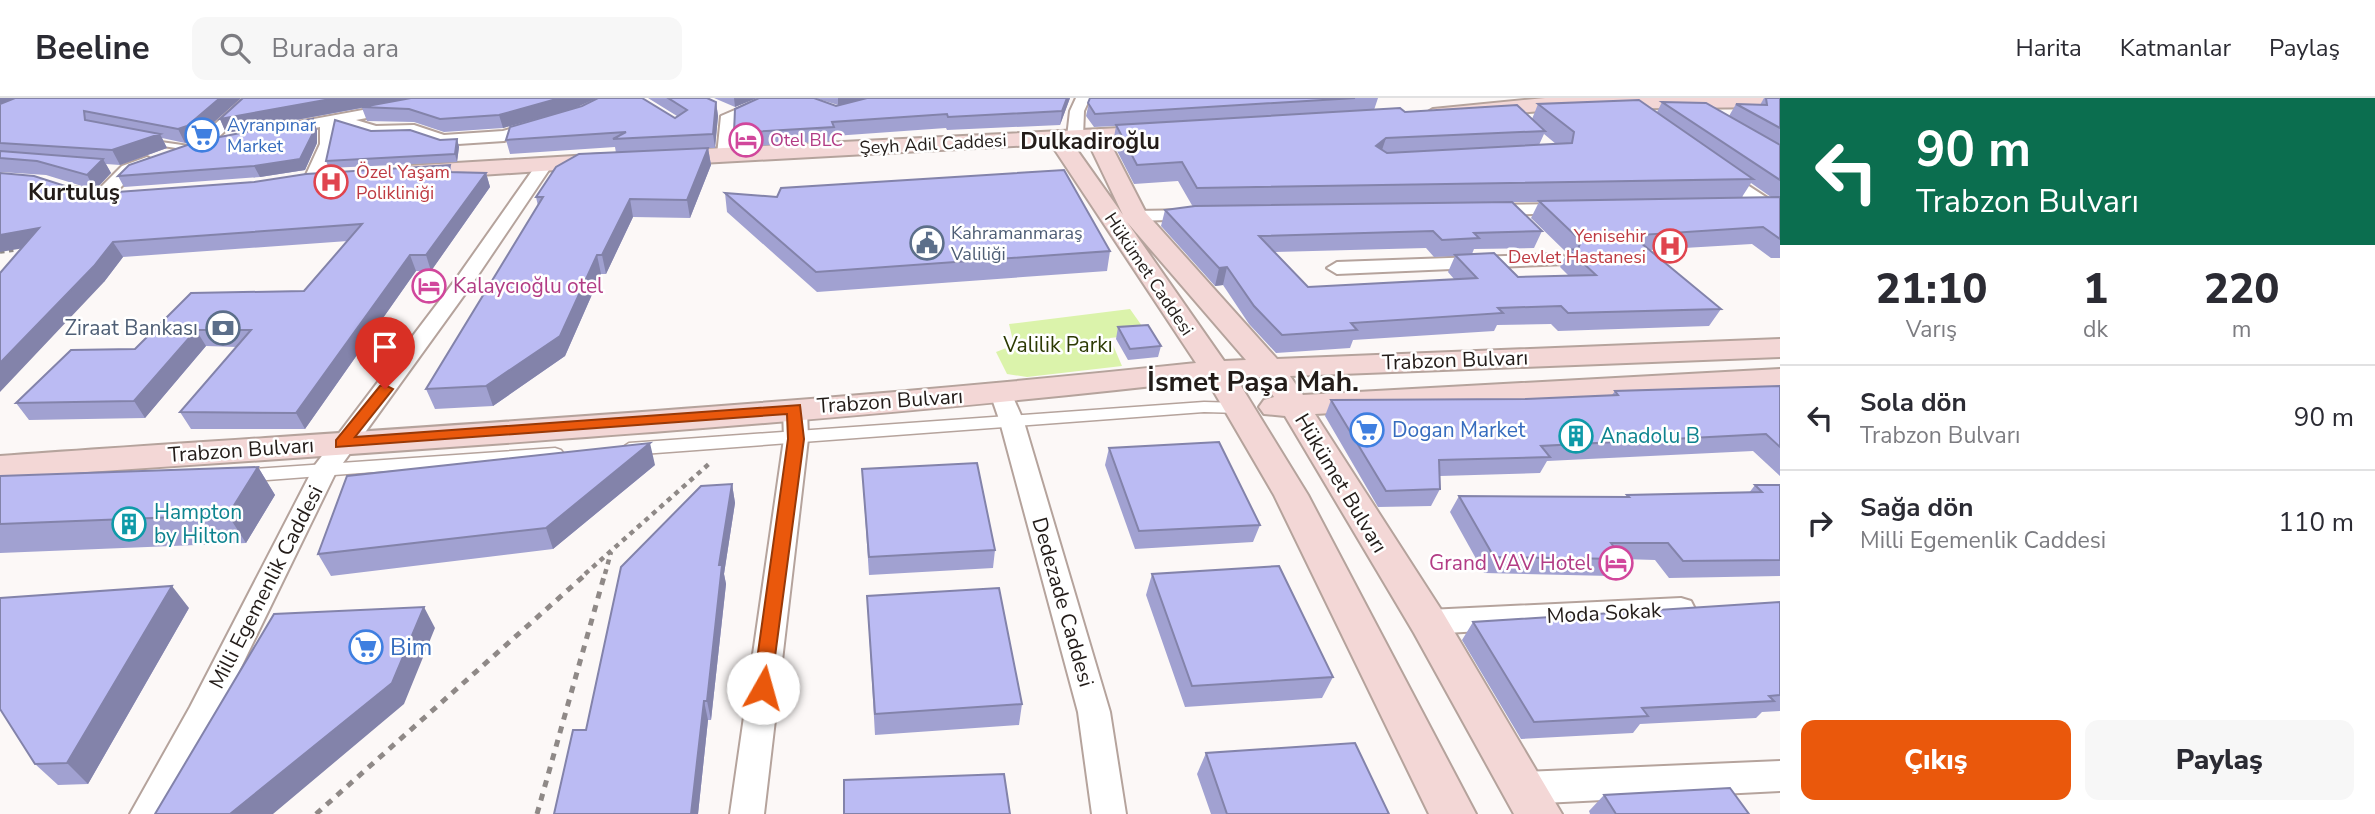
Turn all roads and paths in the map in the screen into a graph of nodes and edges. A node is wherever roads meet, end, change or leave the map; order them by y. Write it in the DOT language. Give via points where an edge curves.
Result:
graph roads {
  1 [pos="253,98"];
  2 [pos="451,98"];
  3 [pos="775,98"];
  4 [pos="1083,98"];
  5 [pos="1573,98"];
  6 [pos="1596,99"];
  7 [pos="1735,102"];
  8 [pos="406,103"];
  9 [pos="712,106"];
  10 [pos="1776,111"];
  11 [pos="1433,115"];
  12 [pos="734,116"];
  13 [pos="1406,116"];
  14 [pos="333,121"];
  15 [pos="557,121"];
  16 [pos="1176,131"];
  17 [pos="258,134"];
  18 [pos="1076,137"];
  19 [pos="235,138"];
  20 [pos="144,139"];
  21 [pos="195,147"];
  22 [pos="726,155"];
  23 [pos="1700,158"];
  24 [pos="545,164"];
  25 [pos="381,175"];
  26 [pos="340,177"];
  27 [pos="312,179"];
  28 [pos="286,183"];
  29 [pos="59,187"];
  30 [pos="128,197"];
  31 [pos="99,199"];
  32 [pos="1741,205"];
  33 [pos="1769,205"];
  34 [pos="1591,209"];
  35 [pos="1508,210"];
  36 [pos="1470,211"];
  37 [pos="1214,215"];
  38 [pos="1135,216"];
  39 [pos="1780,218"];
  40 [pos="1526,227"];
  41 [pos="1543,244"];
  42 [pos="15,250"];
  43 [pos="0,252"];
  44 [pos="1338,268"];
  45 [pos="1780,348"];
  46 [pos="1268,367"];
  47 [pos="1215,370"];
  48 [pos="1780,378"];
  49 [pos="1001,393"];
  50 [pos="1295,406"];
  51 [pos="1241,408"];
  52 [pos="1012,422"];
  53 [pos="795,424"];
  54 [pos="342,443"];
  55 [pos="733,443"];
  56 [pos="610,450"];
  57 [pos="569,453"];
  58 [pos="0,467"];
  59 [pos="229,476"];
  60 [pos="320,477"];
  61 [pos="611,551"];
  62 [pos="1712,607"];
  63 [pos="1427,622"];
  64 [pos="1780,776"];
  65 [pos="1531,801"];
  66 [pos="147,814"];
  67 [pos="316,814"];
  68 [pos="537,814"];
  69 [pos="747,814"];
  70 [pos="1109,814"];
  71 [pos="1453,814"];
  1 -- 21 [label="street"];
  2 -- 8 [label="street"];
  3 -- 12 [label="street"];
  4 -- 18 [label="street" via="1077,111"];
  5 -- 6 [label="street"];
  6 -- 7 [label="main road"];
  6 -- 11 [label="main road" via="1493,105"];
  7 -- 10 [label="main road"];
  7 -- 11 [label="main road" via="1707,115 1517,119"];
  8 -- 14 [label="street"];
  9 -- 12 [label="street"];
  11 -- 13 [label="main road"];
  12 -- 22 [label="street" via="726,119"];
  14 -- 15 [label="street" via="375,131 414,130 443,140 503,136"];
  14 -- 17 [label="street"];
  14 -- 27 [label="street"];
  16 -- 18 [label="main road, Şeyh Adil Caddesi"];
  18 -- 22 [label="main road, Şeyh Adil Caddesi"];
  18 -- 38 [label="main road, Hükümet Bulvarı"];
  18 -- 47 [label="main road, Hükümet Caddesi"];
  19 -- 21 [label="street"];
  20 -- 21 [label="lane"];
  21 -- 31 [label="street" via="121,170"];
  22 -- 24 [label="main road, Şeyh Adil Caddesi"];
  23 -- 33 [label="street"];
  24 -- 25 [label="main road, Şeyh Adil Caddesi"];
  24 -- 54 [label="street, Milli Egemenlik Caddesi" via="455,294"];
  26 -- 27 [label="main road"];
  27 -- 28 [label="main road"];
  29 -- 31 [label="street"];
  30 -- 31 [label="main road"];
  32 -- 33 [label="street"];
  33 -- 39 [label="street"];
  34 -- 35 [label="street"];
  35 -- 36 [label="street"];
  35 -- 40 [label="street"];
  37 -- 38 [label="street"];
  38 -- 46 [label="main road, Hükümet Bulvarı"];
  41 -- 44 [label="street" via="1560,260"];
  42 -- 43 [label="path"];
  45 -- 46 [label="main road, Trabzon Bulvarı"];
  46 -- 47 [label="main road, Trabzon Bulvarı"];
  46 -- 50 [label="main road, Hükümet Bulvarı"];
  47 -- 49 [label="main road, Trabzon Bulvarı"];
  47 -- 51 [label="main road, Hükümet Caddesi"];
  48 -- 50 [label="main road, Trabzon Bulvarı"];
  49 -- 52 [label="street, Dedezade Caddesi"];
  49 -- 53 [label="main road, Trabzon Bulvarı"];
  50 -- 51 [label="main road, Trabzon Bulvarı"];
  50 -- 63 [label="main road, Hükümet Bulvarı"];
  51 -- 52 [label="street, Trabzon Bulvarı"];
  51 -- 71 [label="main road" via="1291,495"];
  52 -- 53 [label="street, Trabzon Bulvarı"];
  52 -- 70 [label="street, Dedezade Caddesi" via="1094,712"];
  53 -- 54 [label="main road, Trabzon Bulvarı"];
  53 -- 55 [label="street, Trabzon Bulvarı"];
  53 -- 69 [label="street"];
  54 -- 58 [label="main road, Trabzon Bulvarı"];
  54 -- 60 [label="street, Milli Egemenlik Caddesi"];
  55 -- 56 [label="street, Trabzon Bulvarı"];
  55 -- 61 [label="path"];
  57 -- 60 [label="street, Trabzon Bulvarı"];
  59 -- 60 [label="street, Trabzon Bulvarı"];
  60 -- 66 [label="street, Milli Egemenlik Caddesi" via="201,717"];
  61 -- 67 [label="path"];
  61 -- 68 [label="path"];
  62 -- 63 [label="street, Moda Sokak"];
  63 -- 65 [label="main road, Hükümet Bulvarı"];
  64 -- 65 [label="street"];
}
